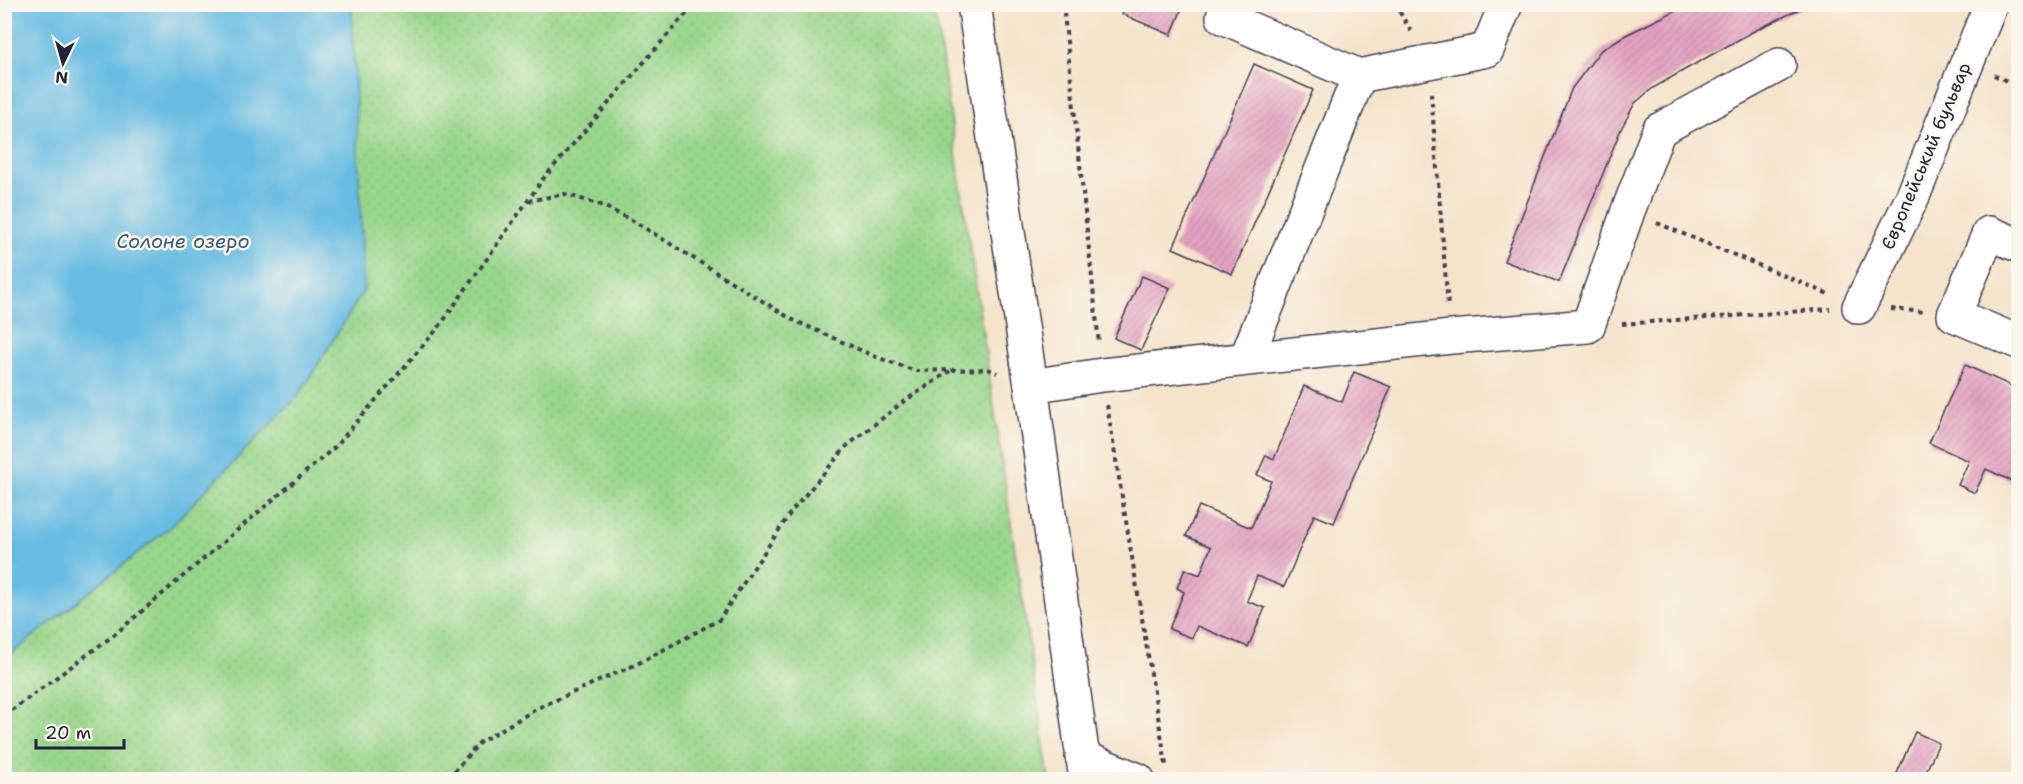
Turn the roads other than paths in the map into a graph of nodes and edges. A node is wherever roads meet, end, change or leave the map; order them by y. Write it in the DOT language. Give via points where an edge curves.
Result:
graph roads {
  1 [pos="974,4"];
  2 [pos="1228,4"];
  3 [pos="1506,4"];
  4 [pos="1991,4"];
  5 [pos="1779,65"];
  6 [pos="1359,76"];
  7 [pos="2019,245"];
  8 [pos="1859,307"];
  9 [pos="2019,342"];
  10 [pos="1246,359"];
  11 [pos="1030,386"];
  12 [pos="1084,768"];
  13 [pos="1152,774"];
  1 -- 11 [label="street"];
  2 -- 6 [label="street" via="1222,17"];
  3 -- 6 [label="street" via="1487,50"];
  4 -- 8 [label="street, Європейський бульвар" via="1913,196"];
  5 -- 10 [label="street" via="1659,130 1588,327"];
  6 -- 10 [label="street"];
  7 -- 9 [label="street" via="1989,233 1954,315"];
  10 -- 11 [label="street"];
  11 -- 12 [label="street"];
  12 -- 13 [label="street"];
}
